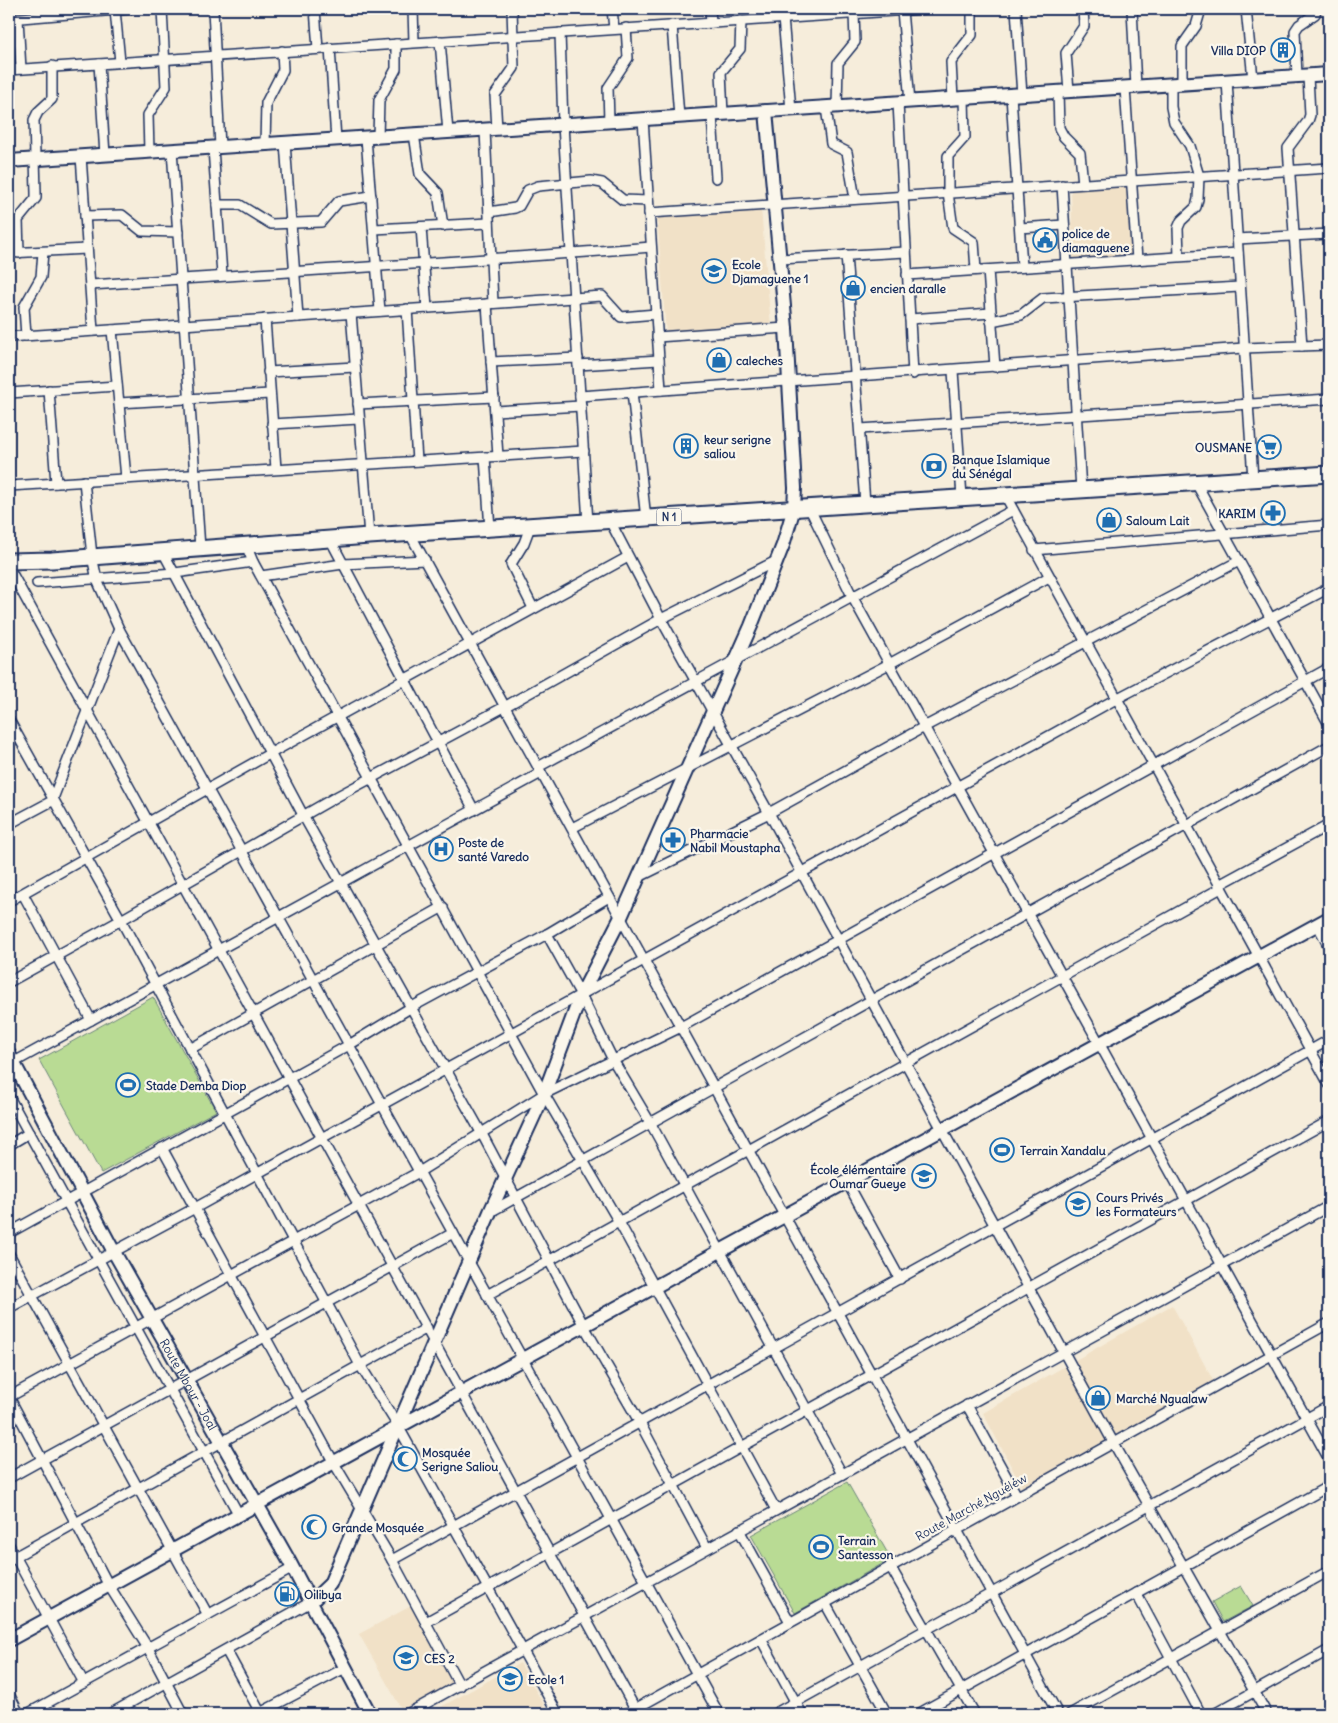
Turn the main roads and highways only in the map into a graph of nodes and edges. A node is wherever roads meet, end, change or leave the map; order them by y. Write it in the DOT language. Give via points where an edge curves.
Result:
graph roads {
  1 [pos="1329,74"];
  2 [pos="766,111"];
  3 [pos="9,161"];
  4 [pos="1329,474"];
  5 [pos="802,508"];
  6 [pos="9,561"];
  7 [pos="1329,918"];
  8 [pos="10,1061"];
  9 [pos="398,1426"];
  10 [pos="257,1505"];
  11 [pos="312,1602"];
  12 [pos="9,1640"];
  13 [pos="370,1714"];
  1 -- 2 [label="main road"];
  2 -- 3 [label="main road"];
  2 -- 5 [label="main road"];
  4 -- 5 [label="highway, N 1"];
  5 -- 6 [label="highway, N 1"];
  5 -- 9 [label="main road" via="621,918 581,995 544,1094"];
  7 -- 9 [label="main road"];
  8 -- 10 [label="main road, Route Mbour - Joal"];
  9 -- 10 [label="main road"];
  9 -- 11 [label="main road" via="330,1584"];
  10 -- 11 [label="main road, Route Mbour - Joal"];
  10 -- 12 [label="main road"];
  11 -- 13 [label="main road, Route Mbour - Joal"];
}
